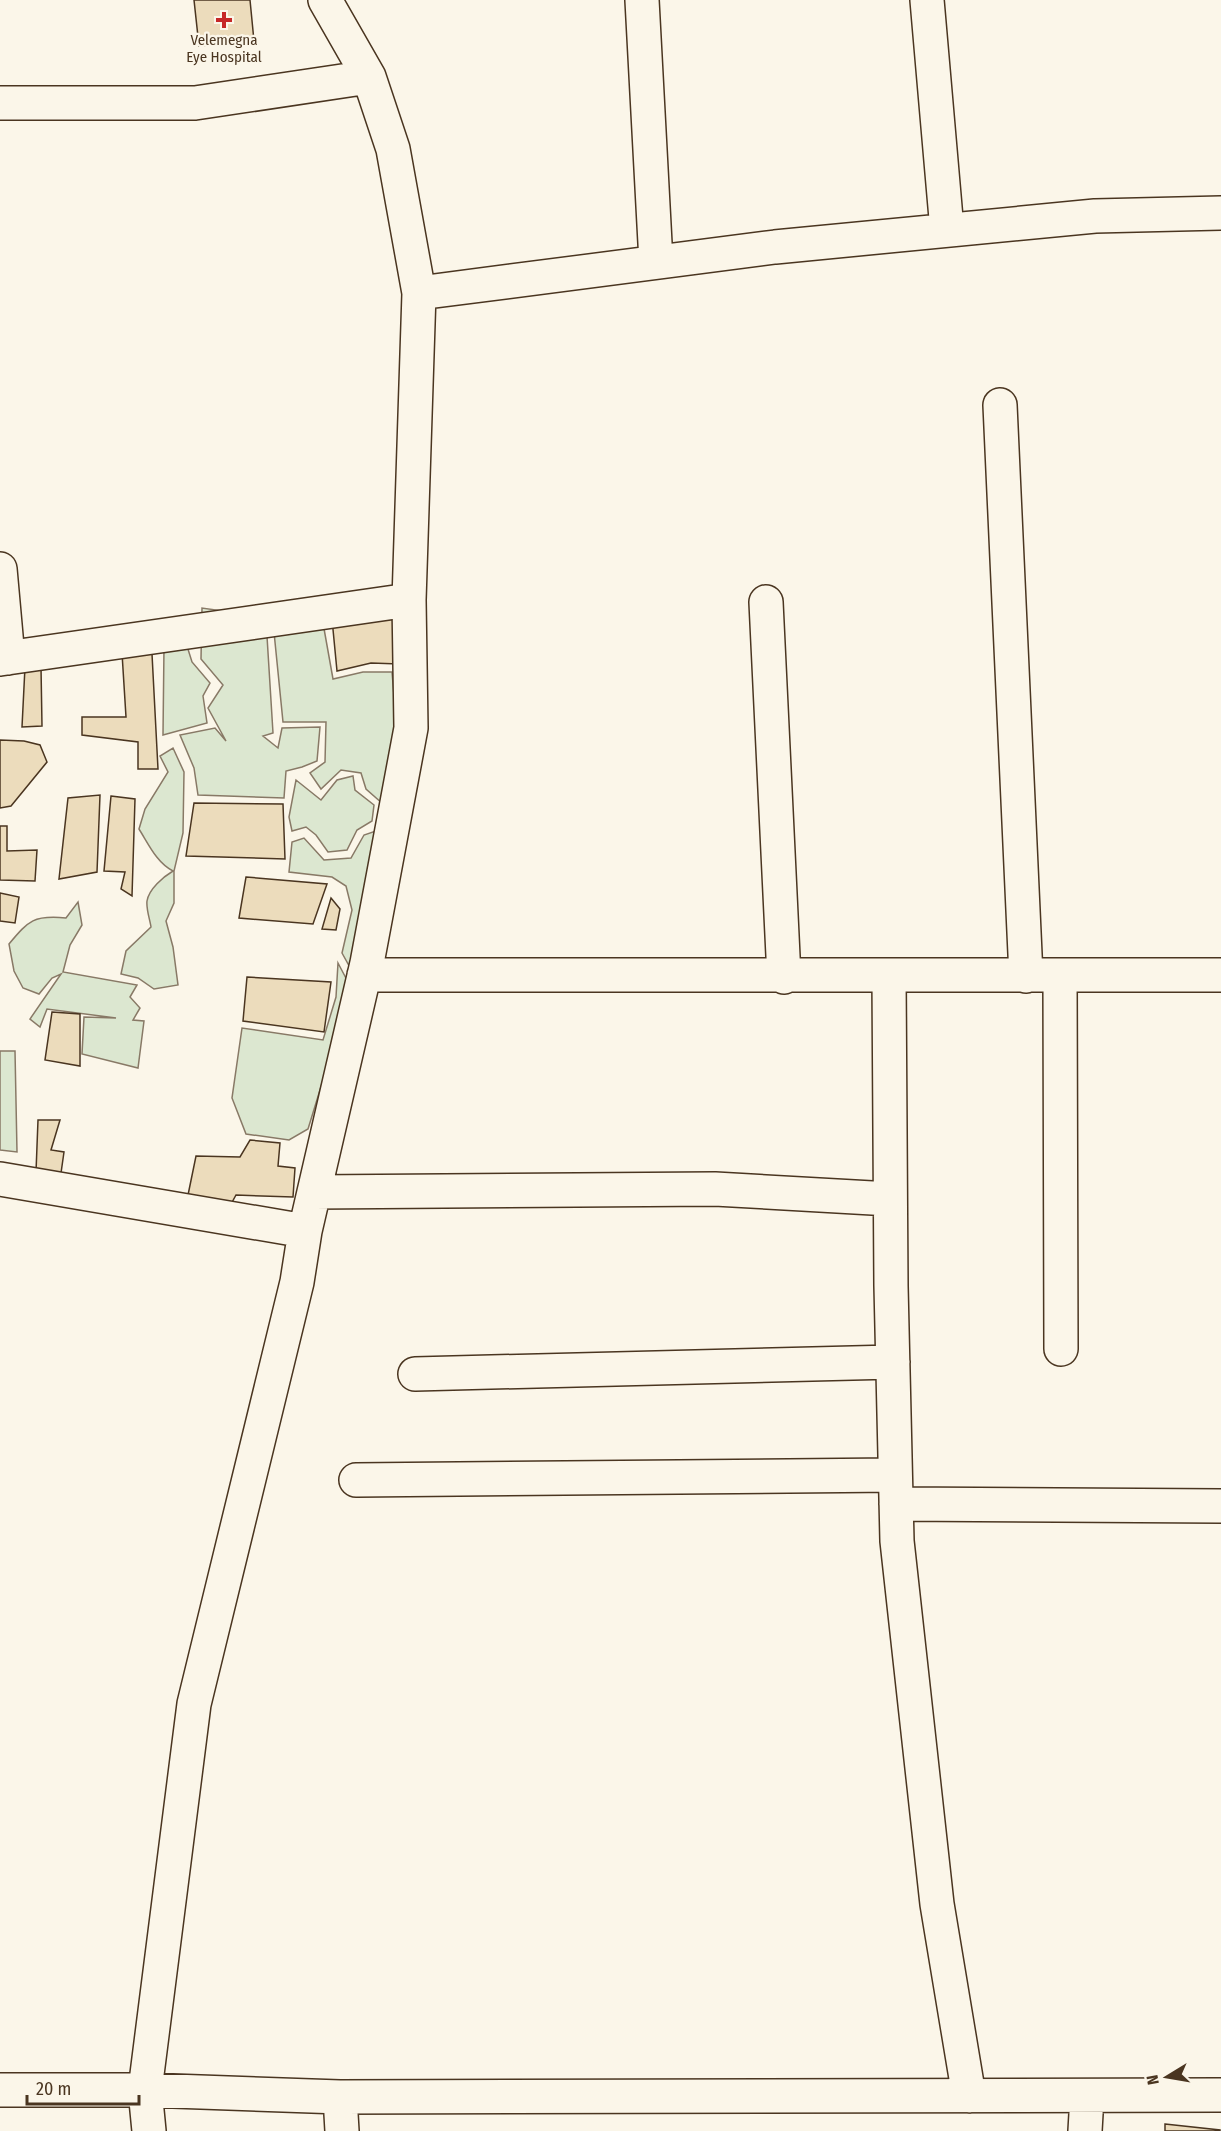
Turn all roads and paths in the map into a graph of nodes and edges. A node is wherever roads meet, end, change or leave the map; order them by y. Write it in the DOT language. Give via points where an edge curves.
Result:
graph roads {
  1 [pos="325,0"];
  2 [pos="642,0"];
  3 [pos="927,0"];
  4 [pos="369,77"];
  5 [pos="0,103"];
  6 [pos="1221,213"];
  7 [pos="947,230"];
  8 [pos="656,262"];
  9 [pos="419,293"];
  10 [pos="1000,405"];
  11 [pos="0,569"];
  12 [pos="409,600"];
  13 [pos="766,602"];
  14 [pos="4,659"];
  15 [pos="364,975"];
  16 [pos="1221,975"];
  17 [pos="784,976"];
  18 [pos="889,976"];
  19 [pos="1026,976"];
  20 [pos="1060,976"];
  21 [pos="0,1179"];
  22 [pos="314,1192"];
  23 [pos="890,1199"];
  24 [pos="305,1231"];
  25 [pos="1061,1349"];
  26 [pos="892,1362"];
  27 [pos="415,1374"];
  28 [pos="356,1480"];
  29 [pos="895,1490"];
  30 [pos="1221,1506"];
  31 [pos="0,2090"];
  32 [pos="145,2090"];
  33 [pos="1221,2095"];
  34 [pos="969,2096"];
  35 [pos="1087,2096"];
  36 [pos="340,2097"];
  37 [pos="149,2131"];
  38 [pos="342,2131"];
  39 [pos="1085,2131"];
  1 -- 4 [label="street"];
  2 -- 8 [label="street"];
  3 -- 7 [label="street"];
  4 -- 5 [label="street" via="195,103"];
  4 -- 9 [label="street" via="393,149"];
  6 -- 7 [label="street" via="1095,216"];
  7 -- 8 [label="street"];
  8 -- 9 [label="street"];
  9 -- 12 [label="street"];
  10 -- 19 [label="street"];
  11 -- 14 [label="street"];
  12 -- 14 [label="street"];
  12 -- 15 [label="street" via="411,728"];
  13 -- 17 [label="street"];
  15 -- 17 [label="street"];
  15 -- 22 [label="street"];
  16 -- 20 [label="street"];
  17 -- 18 [label="street"];
  18 -- 19 [label="street"];
  18 -- 23 [label="street"];
  19 -- 20 [label="street"];
  20 -- 25 [label="street"];
  21 -- 24 [label="street"];
  22 -- 23 [label="street" via="715,1189"];
  22 -- 24 [label="street"];
  23 -- 26 [label="street"];
  24 -- 32 [label="street" via="297,1282 194,1704"];
  26 -- 27 [label="street"];
  26 -- 29 [label="street"];
  28 -- 29 [label="street"];
  29 -- 30 [label="street"];
  29 -- 34 [label="street" via="897,1541 937,1904"];
  31 -- 32 [label="street"];
  32 -- 36 [label="street"];
  32 -- 37 [label="street"];
  33 -- 35 [label="street"];
  34 -- 35 [label="street"];
  34 -- 36 [label="street"];
  35 -- 39 [label="street"];
  36 -- 38 [label="street"];
}
